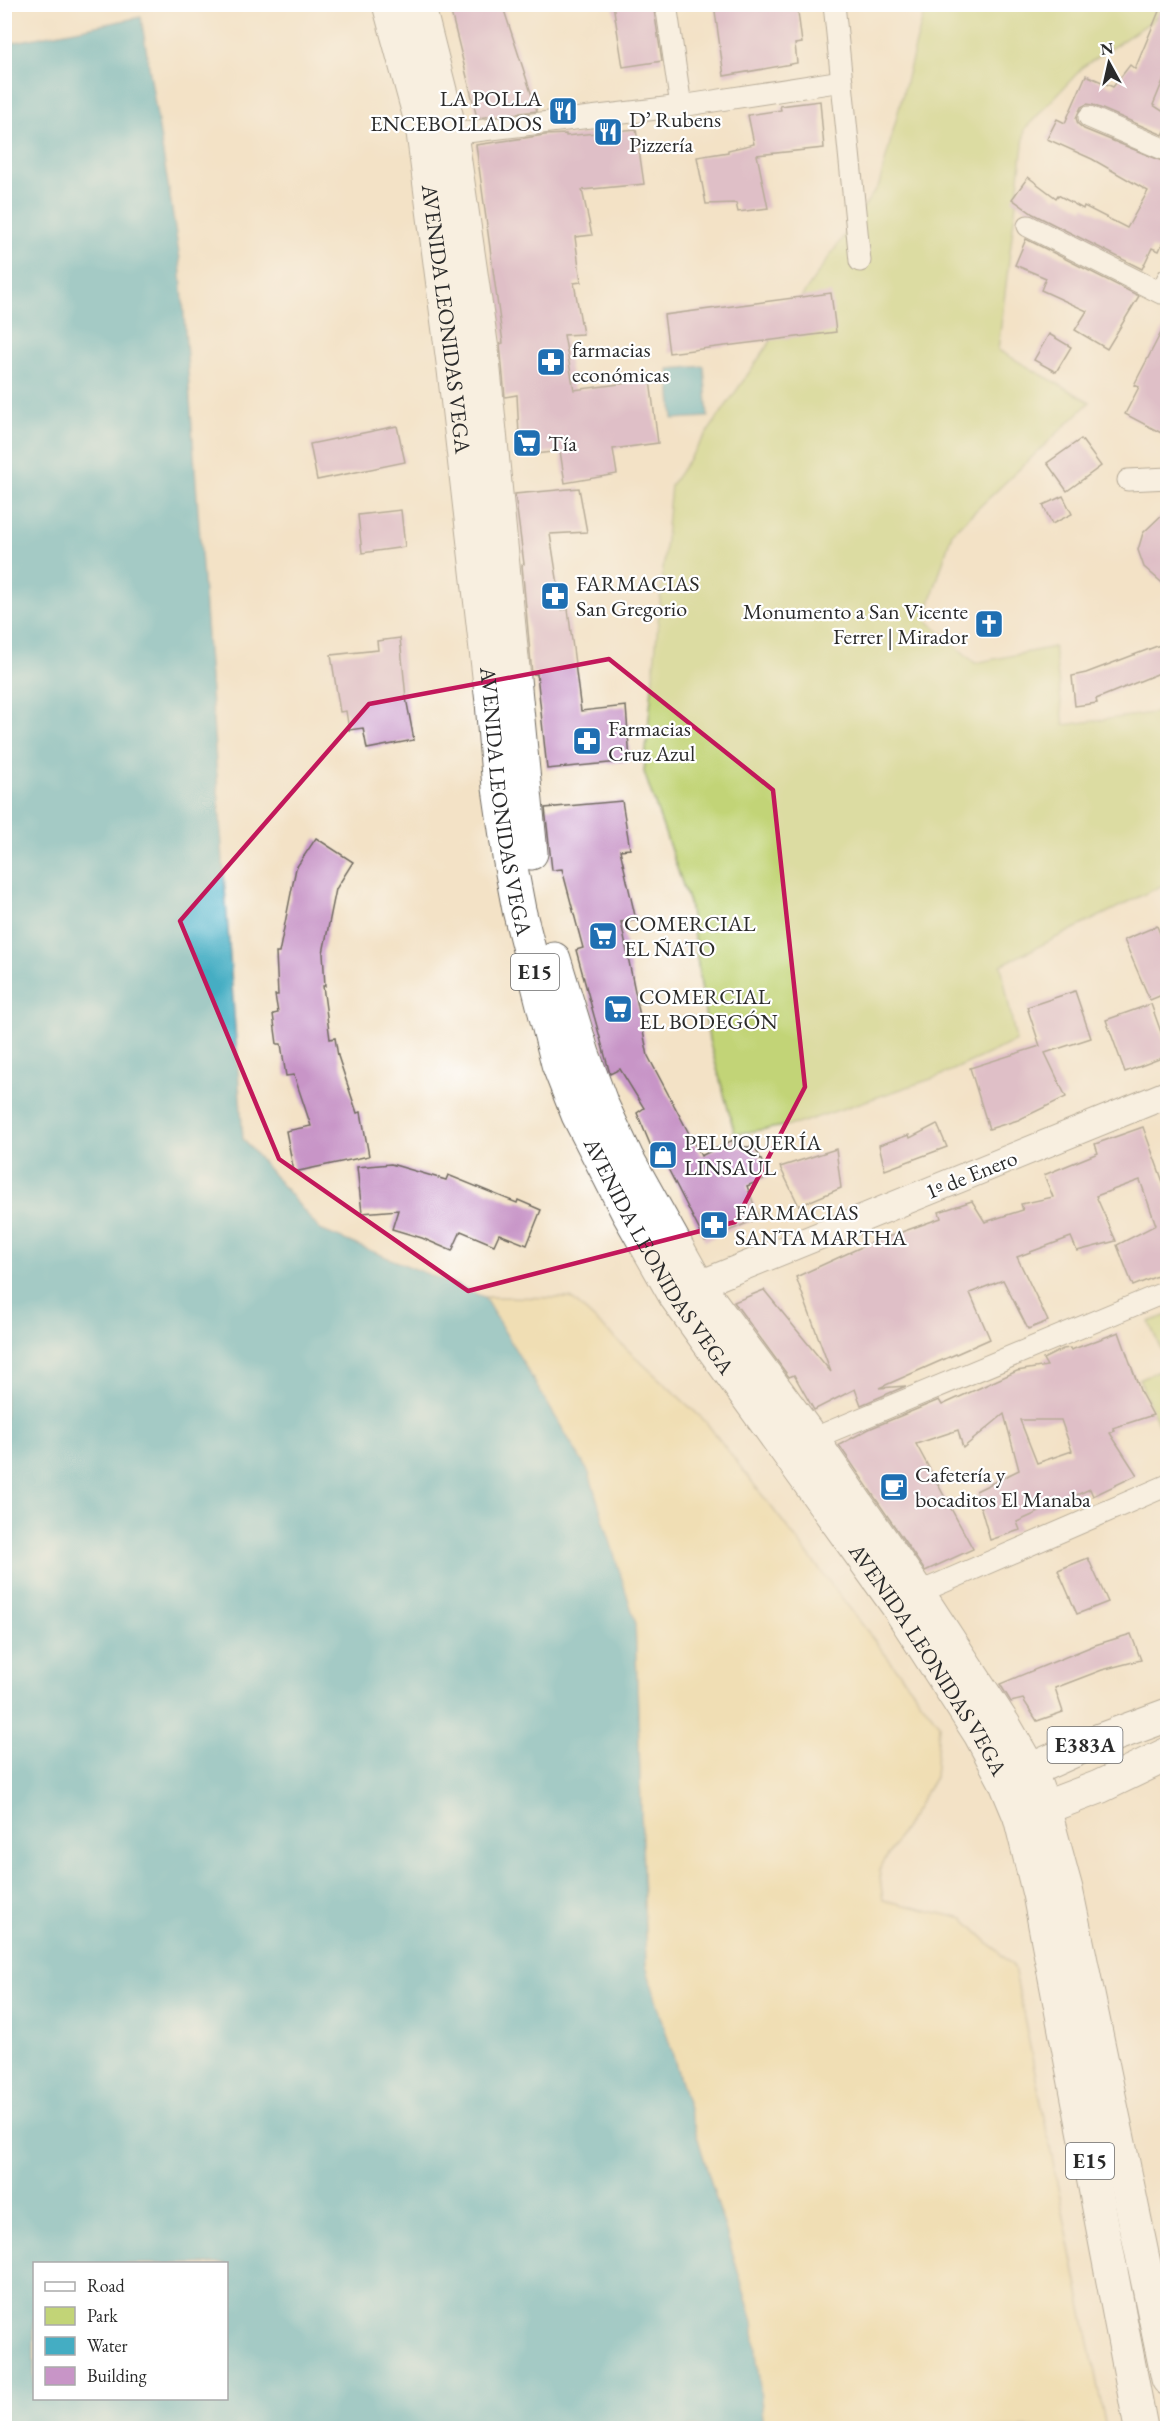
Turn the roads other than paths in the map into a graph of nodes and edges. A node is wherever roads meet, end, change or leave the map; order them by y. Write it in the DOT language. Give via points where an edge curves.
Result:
graph roads {
  1 [pos="389,4"];
  2 [pos="418,4"];
  3 [pos="666,4"];
  4 [pos="834,4"];
  5 [pos="842,81"];
  6 [pos="681,106"];
  7 [pos="1089,117"];
  8 [pos="451,134"];
  9 [pos="1167,151"];
  10 [pos="1028,226"];
  11 [pos="860,261"];
  12 [pos="1164,285"];
  13 [pos="1167,478"];
  14 [pos="1128,480"];
  15 [pos="1167,1094"];
  16 [pos="687,1291"];
  17 [pos="1167,1291"];
  18 [pos="812,1439"];
  19 [pos="1167,1485"];
  20 [pos="918,1593"];
  21 [pos="1167,1714"];
  22 [pos="1167,1754"];
  23 [pos="1017,1776"];
  24 [pos="1032,1812"];
  25 [pos="1167,2379"];
  26 [pos="1141,2428"];
  1 -- 16 [label="main road, AVENIDA LEONIDAS VEGA / E15" via="422,125 474,545 499,788 519,910 558,1064 578,1115 627,1211"];
  2 -- 8 [label="main road, AVENIDA LEONIDAS VEGA / E15"];
  3 -- 6 [label="street"];
  4 -- 5 [label="street"];
  5 -- 6 [label="street"];
  5 -- 11 [label="street"];
  6 -- 8 [label="street"];
  7 -- 9 [label="street"];
  8 -- 16 [label="main road, AVENIDA LEONIDAS VEGA / E15" via="482,350 523,785 542,909 559,979 602,1106"];
  10 -- 12 [label="street"];
  13 -- 14 [label="street"];
  15 -- 16 [label="street, 1º de Enero"];
  16 -- 18 [label="main road, AVENIDA LEONIDAS VEGA / E15"];
  16 -- 23 [label="main road, AVENIDA LEONIDAS VEGA / E15" via="980,1734"];
  17 -- 18 [label="street"];
  18 -- 20 [label="main road, AVENIDA LEONIDAS VEGA / E15"];
  19 -- 20 [label="street"];
  20 -- 23 [label="main road, AVENIDA LEONIDAS VEGA / E15" via="1004,1725"];
  21 -- 23 [label="main road, E383A"];
  22 -- 24 [label="main road, E383A" via="1100,1787"];
  23 -- 24 [label="main road, AVENIDA LEONIDAS VEGA / E15"];
  24 -- 25 [label="main road, AVENIDA LEONIDAS VEGA / E15" via="1066,1889"];
  24 -- 26 [label="main road, AVENIDA LEONIDAS VEGA / E15" via="1039,1894"];
}
